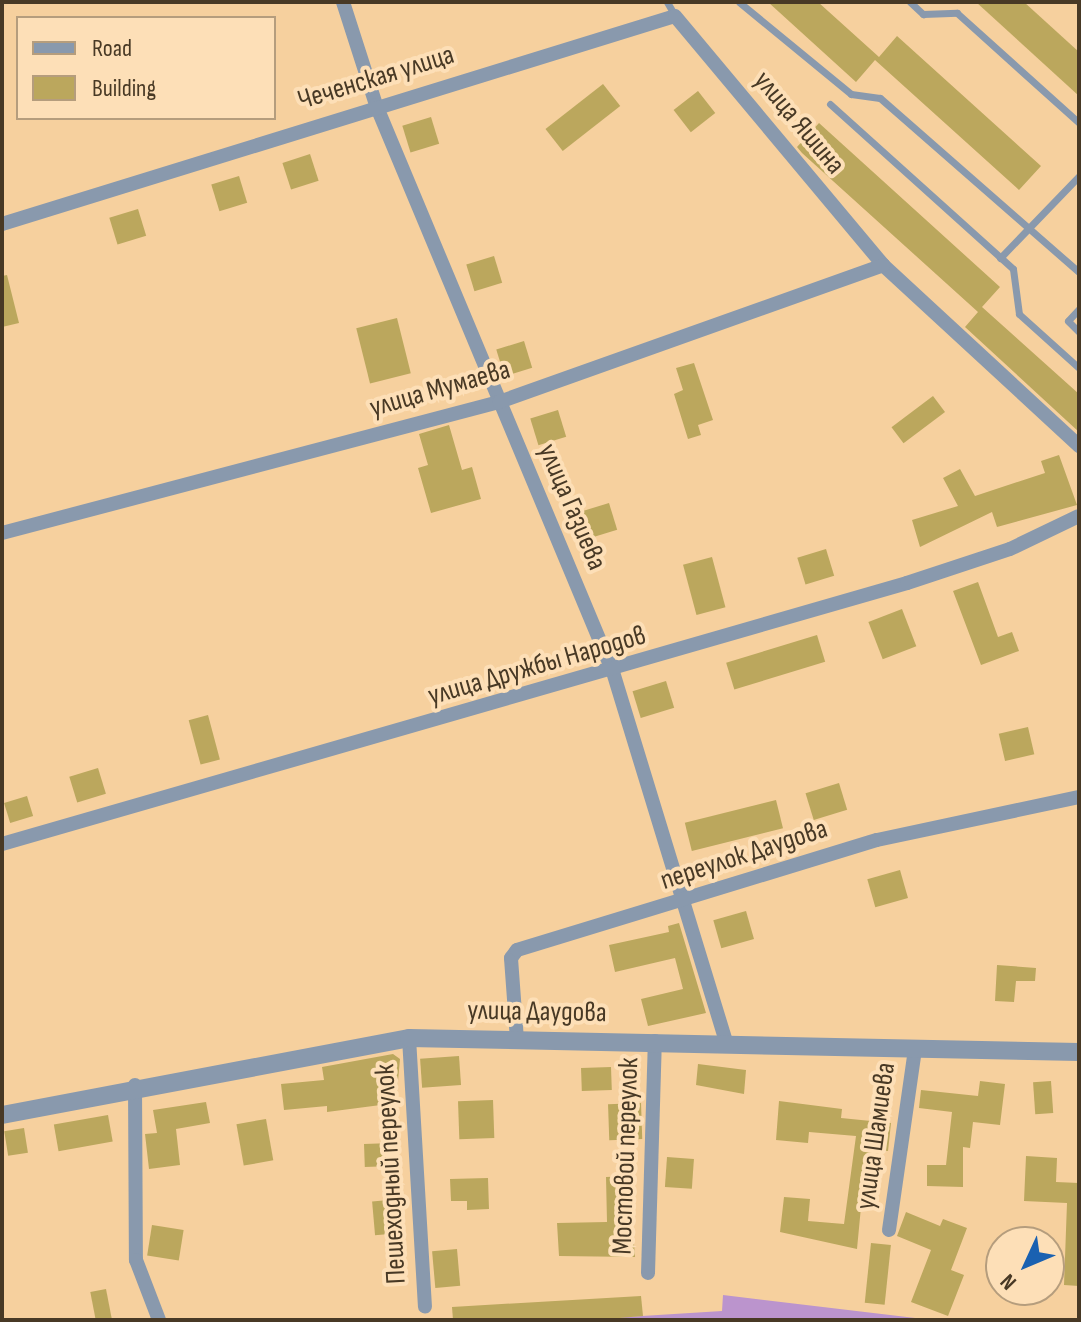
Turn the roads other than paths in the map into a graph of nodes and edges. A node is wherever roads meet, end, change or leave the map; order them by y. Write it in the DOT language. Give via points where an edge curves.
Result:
graph roads {
  1 [pos="343,2"];
  2 [pos="667,2"];
  3 [pos="739,2"];
  4 [pos="910,2"];
  5 [pos="675,16"];
  6 [pos="830,104"];
  7 [pos="376,105"];
  8 [pos="1079,123"];
  9 [pos="1079,176"];
  10 [pos="2,224"];
  11 [pos="1029,227"];
  12 [pos="1000,258"];
  13 [pos="883,265"];
  14 [pos="1079,272"];
  15 [pos="1079,309"];
  16 [pos="1079,332"];
  17 [pos="1079,368"];
  18 [pos="499,402"];
  19 [pos="1079,446"];
  20 [pos="1079,516"];
  21 [pos="2,533"];
  22 [pos="613,672"];
  23 [pos="1079,797"];
  24 [pos="2,844"];
  25 [pos="687,902"];
  26 [pos="409,1038"];
  27 [pos="517,1040"];
  28 [pos="655,1041"];
  29 [pos="726,1042"];
  30 [pos="915,1049"];
  31 [pos="1079,1052"];
  32 [pos="135,1085"];
  33 [pos="2,1115"];
  34 [pos="889,1230"];
  35 [pos="648,1273"];
  36 [pos="425,1307"];
  37 [pos="159,1320"];
  1 -- 7 [label="street, улица Газиева"];
  2 -- 5 [label="lane"];
  3 -- 11 [label="lane" via="851,94 880,98"];
  4 -- 8 [label="lane" via="923,14 957,13"];
  5 -- 7 [label="street, Чеченская улица"];
  5 -- 13 [label="street, улица Яшина"];
  6 -- 12 [label="lane"];
  7 -- 10 [label="street, Чеченская улица"];
  7 -- 18 [label="street, улица Газиева"];
  9 -- 11 [label="lane"];
  11 -- 12 [label="lane"];
  11 -- 14 [label="lane"];
  12 -- 17 [label="lane" via="1013,269 1019,314"];
  13 -- 18 [label="street, улица Мумаева"];
  13 -- 19 [label="street, улица Яшина"];
  15 -- 16 [label="lane" via="1068,321"];
  18 -- 21 [label="street, улица Мумаева"];
  18 -- 22 [label="street, улица Газиева"];
  20 -- 22 [label="street, улица Дружбы Народов" via="1010,549"];
  22 -- 24 [label="street, улица Дружбы Народов"];
  22 -- 25 [label="street, улица Газиева"];
  23 -- 25 [label="street, переулок Даудова" via="877,840"];
  25 -- 27 [label="street, переулок Даудова" via="514,952"];
  25 -- 29 [label="street, улица Газиева"];
  26 -- 27 [label="street, улица Даудова"];
  26 -- 32 [label="street, улица Даудова"];
  26 -- 36 [label="street, Пешеходный переулок"];
  27 -- 28 [label="street, улица Даудова"];
  28 -- 29 [label="street, улица Даудова"];
  28 -- 35 [label="street, Мостовой переулок"];
  29 -- 30 [label="street, улица Даудова"];
  30 -- 31 [label="street, улица Даудова"];
  30 -- 34 [label="street, улица Шамиева"];
  32 -- 33 [label="street, улица Даудова"];
  32 -- 37 [label="street" via="136,1260"];
}
